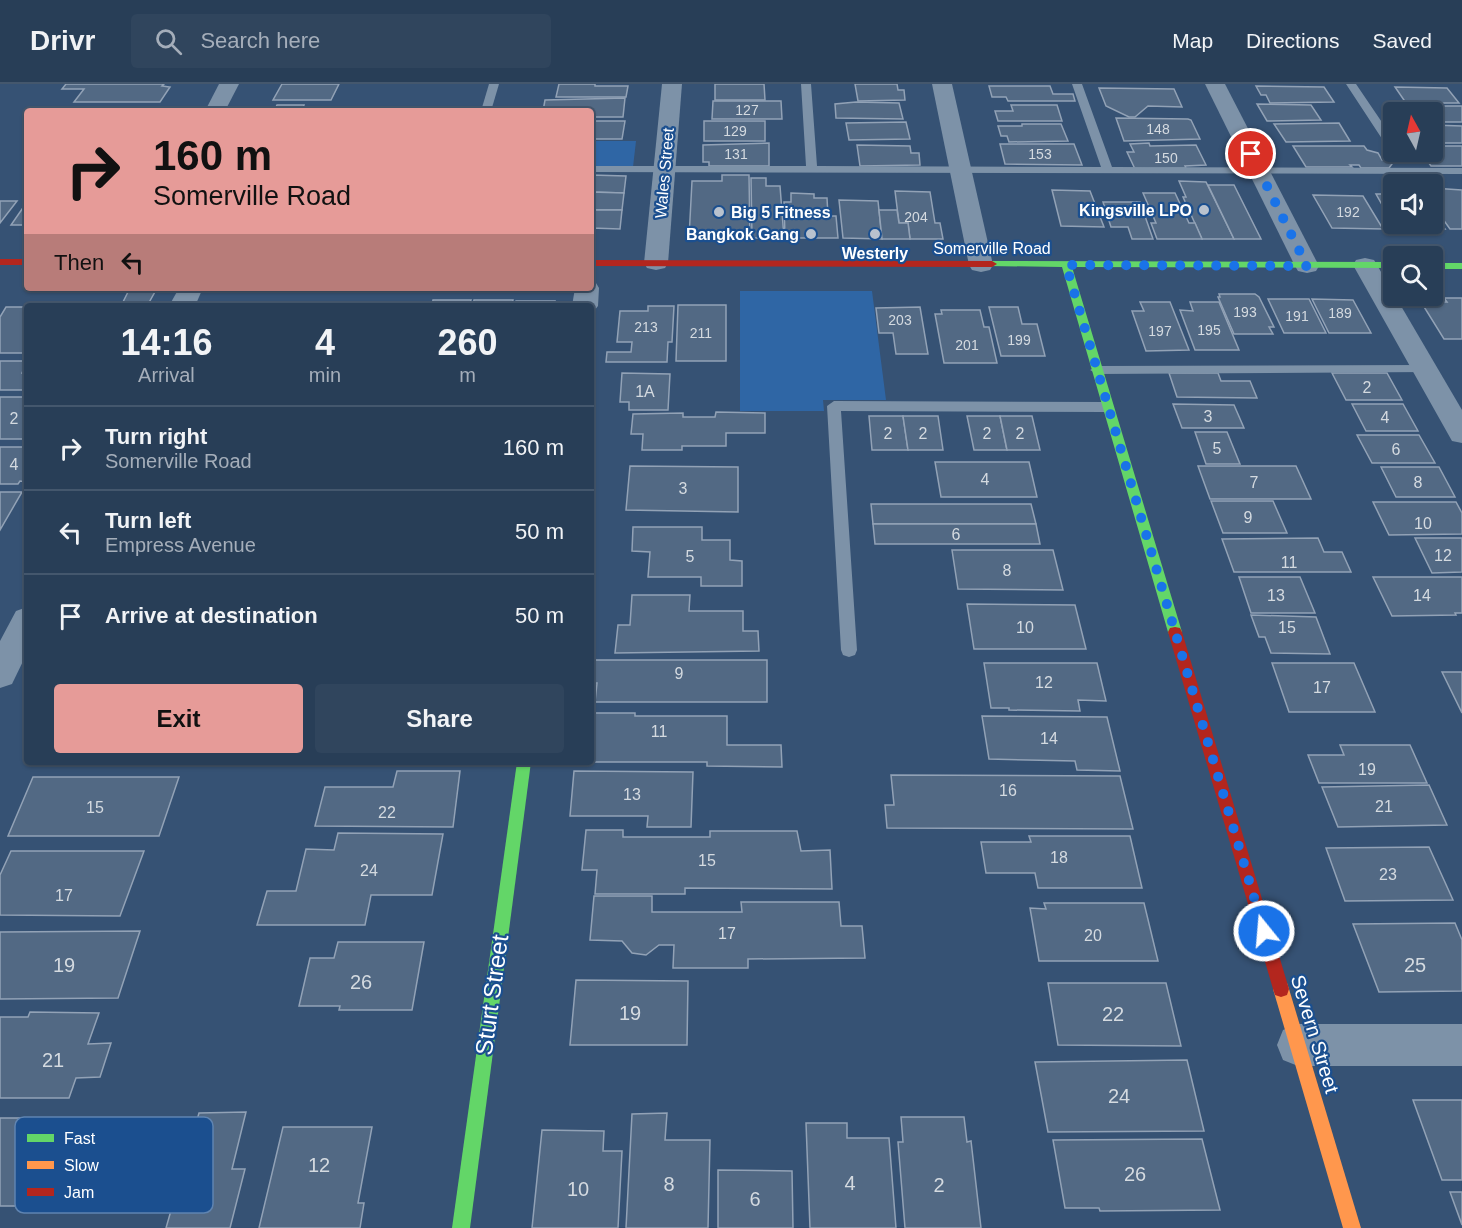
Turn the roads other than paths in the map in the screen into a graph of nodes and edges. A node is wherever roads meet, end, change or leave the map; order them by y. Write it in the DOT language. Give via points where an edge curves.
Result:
graph roads {
  1 [pos="229,84"];
  2 [pos="494,84"];
  3 [pos="672,84"];
  4 [pos="806,84"];
  5 [pos="942,84"];
  6 [pos="1077,84"];
  7 [pos="1215,84"];
  8 [pos="1351,84"];
  9 [pos="217,108"];
  10 [pos="487,108"];
  11 [pos="1383,133"];
  12 [pos="1402,162"];
  13 [pos="594,169"];
  14 [pos="664,169"];
  15 [pos="812,170"];
  16 [pos="961,171"];
  17 [pos="1108,171"];
  18 [pos="1408,171"];
  19 [pos="1462,171"];
  20 [pos="1260,172"];
  21 [pos="0,262"];
  22 [pos="24,262"];
  23 [pos="594,263"];
  24 [pos="656,263"];
  25 [pos="981,265"];
  26 [pos="1066,265"];
  27 [pos="1365,265"];
  28 [pos="1383,265"];
  29 [pos="1307,266"];
  30 [pos="1443,266"];
  31 [pos="1462,266"];
  32 [pos="1424,369"];
  33 [pos="1097,370"];
  34 [pos="1107,406"];
  35 [pos="1462,434"];
  36 [pos="24,626"];
  37 [pos="849,650"];
  38 [pos="0,674"];
  39 [pos="524,765"];
  40 [pos="1298,1045"];
  41 [pos="1462,1045"];
  42 [pos="461,1228"];
  43 [pos="1352,1228"];
  1 -- 9 [label="street"];
  2 -- 10 [label="lane"];
  3 -- 14 [label="street, Wales Street"];
  4 -- 15 [label="lane"];
  5 -- 16 [label="street"];
  6 -- 17 [label="lane"];
  7 -- 20 [label="street"];
  8 -- 11 [label="lane"];
  12 -- 18 [label="lane"];
  13 -- 14 [label="lane"];
  14 -- 15 [label="lane"];
  14 -- 24 [label="street, Wales Street"];
  15 -- 16 [label="lane"];
  16 -- 17 [label="lane"];
  16 -- 25 [label="street"];
  17 -- 20 [label="lane"];
  18 -- 19 [label="lane"];
  18 -- 20 [label="lane"];
  20 -- 29 [label="street"];
  21 -- 22 [label="street"];
  23 -- 24 [label="street, Somerville Road"];
  24 -- 25 [label="street, Somerville Road"];
  25 -- 26 [label="street, Somerville Road"];
  26 -- 29 [label="street, Somerville Road"];
  26 -- 33 [label="street, Severn Street"];
  27 -- 28 [label="street, Somerville Road"];
  27 -- 29 [label="street, Somerville Road"];
  27 -- 32 [label="street"];
  30 -- 31 [label="street"];
  32 -- 33 [label="lane"];
  32 -- 35 [label="street"];
  33 -- 34 [label="street, Severn Street"];
  34 -- 37 [label="lane" via="834,406"];
  34 -- 40 [label="street, Severn Street"];
  36 -- 38 [label="street"];
  39 -- 42 [label="street, Sturt Street"];
  40 -- 41 [label="street"];
  40 -- 43 [label="street, Severn Street"];
}
